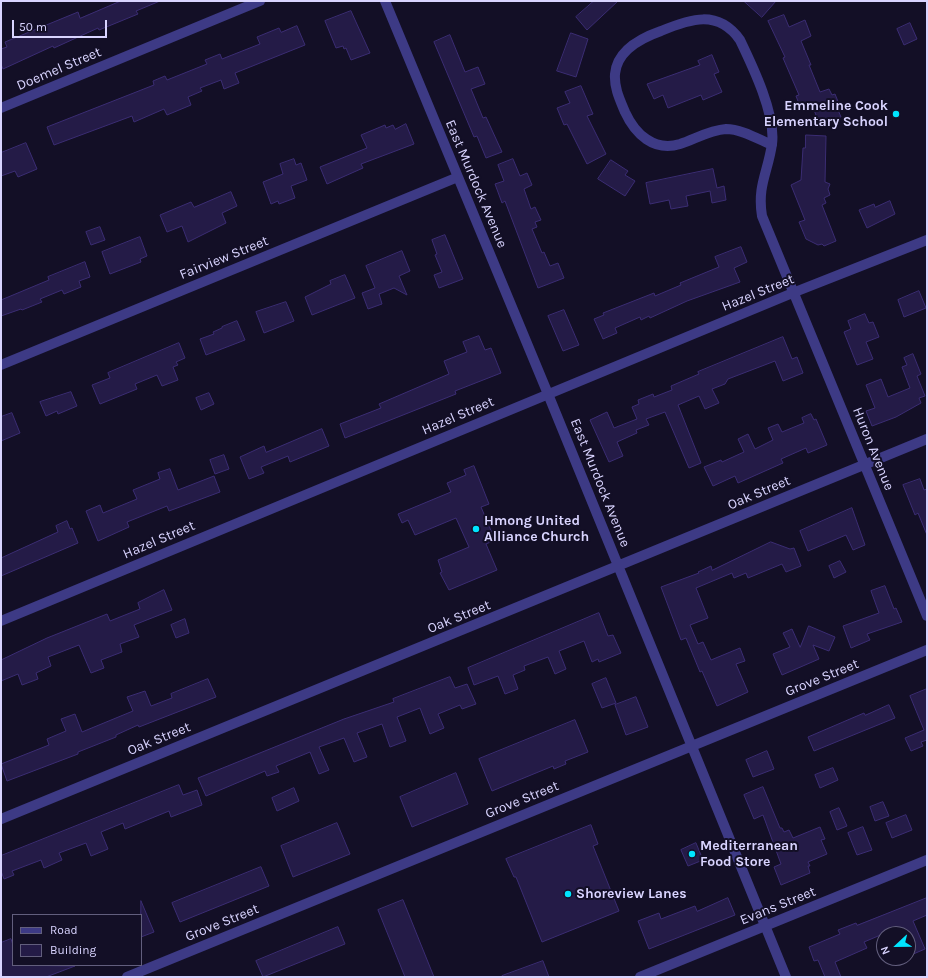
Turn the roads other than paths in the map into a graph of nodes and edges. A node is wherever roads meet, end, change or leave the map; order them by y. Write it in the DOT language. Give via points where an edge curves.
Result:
graph roads {
  1 [pos="260,1"];
  2 [pos="385,1"];
  3 [pos="1,108"];
  4 [pos="772,145"];
  5 [pos="458,177"];
  6 [pos="927,240"];
  7 [pos="795,292"];
  8 [pos="1,365"];
  9 [pos="548,394"];
  10 [pos="927,439"];
  11 [pos="865,464"];
  12 [pos="619,567"];
  13 [pos="927,616"];
  14 [pos="1,621"];
  15 [pos="927,650"];
  16 [pos="691,747"];
  17 [pos="1,819"];
  18 [pos="927,860"];
  19 [pos="765,926"];
  20 [pos="127,977"];
  21 [pos="640,977"];
  22 [pos="786,977"];
  1 -- 3 [label="street, Doemel Street"];
  2 -- 5 [label="street, East Murdock Avenue"];
  4 -- 4 [label="street, Huron Avenue" via="773,128 769,109 740,40 724,25 691,20 638,40 622,56 615,74 617,92 633,127 649,142 670,146 728,129"];
  4 -- 7 [label="street, Huron Avenue" via="761,189 762,216"];
  5 -- 8 [label="street, Fairview Street"];
  5 -- 9 [label="street, East Murdock Avenue"];
  6 -- 7 [label="street, Hazel Street"];
  7 -- 9 [label="street, Hazel Street"];
  7 -- 11 [label="street, Huron Avenue"];
  9 -- 12 [label="street, East Murdock Avenue"];
  9 -- 14 [label="street, Hazel Street"];
  10 -- 11 [label="street, Oak Street"];
  11 -- 12 [label="street, Oak Street"];
  11 -- 13 [label="street, Huron Avenue"];
  12 -- 16 [label="street, East Murdock Avenue"];
  12 -- 17 [label="street, Oak Street"];
  15 -- 16 [label="street, Grove Street"];
  16 -- 19 [label="street, East Murdock Avenue"];
  16 -- 20 [label="street, Grove Street"];
  18 -- 19 [label="street, Evans Street"];
  19 -- 21 [label="street, Evans Street"];
  19 -- 22 [label="street, East Murdock Avenue"];
}
